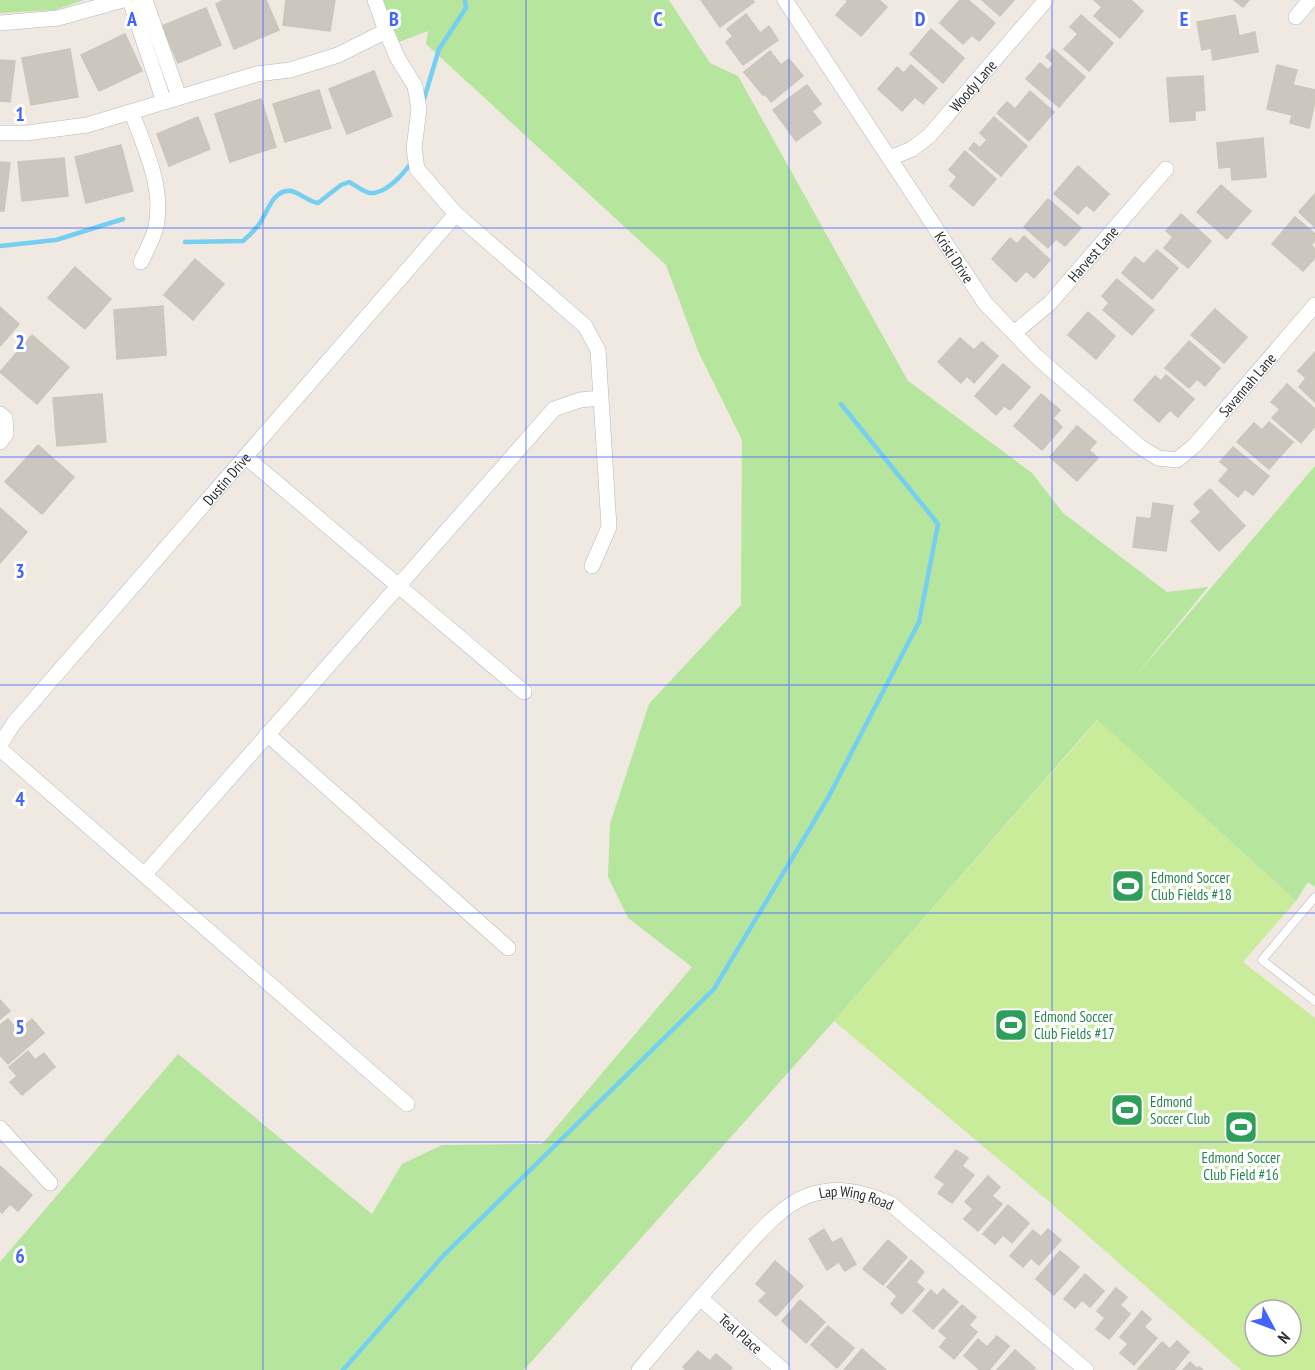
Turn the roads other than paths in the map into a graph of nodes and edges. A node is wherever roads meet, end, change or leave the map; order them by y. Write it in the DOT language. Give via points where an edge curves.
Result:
graph roads {
  1 [pos="123,0"];
  2 [pos="130,0"];
  3 [pos="145,0"];
  4 [pos="375,0"];
  5 [pos="785,0"];
  6 [pos="1046,0"];
  7 [pos="1310,0"];
  8 [pos="1296,17"];
  9 [pos="0,23"];
  10 [pos="386,31"];
  11 [pos="171,99"];
  12 [pos="132,112"];
  13 [pos="0,133"];
  14 [pos="890,158"];
  15 [pos="1166,169"];
  16 [pos="456,214"];
  17 [pos="141,262"];
  18 [pos="1315,305"];
  19 [pos="1014,333"];
  20 [pos="600,398"];
  21 [pos="0,414"];
  22 [pos="0,442"];
  23 [pos="246,457"];
  24 [pos="1177,460"];
  25 [pos="592,566"];
  26 [pos="398,586"];
  27 [pos="524,692"];
  28 [pos="267,734"];
  29 [pos="0,745"];
  30 [pos="0,749"];
  31 [pos="145,874"];
  32 [pos="1315,897"];
  33 [pos="508,948"];
  34 [pos="1315,1001"];
  35 [pos="407,1104"];
  36 [pos="0,1128"];
  37 [pos="50,1183"];
  38 [pos="700,1298"];
  39 [pos="639,1370"];
  40 [pos="783,1370"];
  41 [pos="1086,1370"];
  1 -- 9 [label="street" via="58,18"];
  2 -- 11 [label="street"];
  3 -- 11 [label="street"];
  4 -- 10 [label="street"];
  5 -- 14 [label="street, Kristi Drive"];
  6 -- 14 [label="street, Woody Lane" via="930,135 912,149"];
  7 -- 8 [label="street"];
  10 -- 11 [label="street" via="338,55"];
  10 -- 16 [label="street" via="415,86 419,110 414,148 417,169"];
  11 -- 12 [label="street"];
  12 -- 13 [label="street" via="87,125"];
  12 -- 17 [label="street" via="156,180 158,198 156,228"];
  14 -- 19 [label="street, Kristi Drive" via="985,303"];
  15 -- 19 [label="street, Harvest Lane" via="1050,303"];
  16 -- 20 [label="street" via="585,326 598,350"];
  16 -- 23 [label="street, Dustin Drive"];
  18 -- 24 [label="street, Savannah Lane" via="1195,445"];
  19 -- 24 [label="street, Kristi Drive" via="1139,446 1158,458"];
  20 -- 25 [label="street" via="609,527"];
  20 -- 26 [label="street" via="554,409"];
  21 -- 22 [label="street" via="5,418 6,434"];
  23 -- 26 [label="street"];
  23 -- 29 [label="street, Dustin Drive" via="14,723"];
  26 -- 27 [label="street"];
  26 -- 28 [label="street"];
  28 -- 31 [label="street"];
  28 -- 33 [label="street"];
  30 -- 31 [label="street"];
  31 -- 35 [label="street"];
  32 -- 34 [label="lane" via="1262,960"];
  36 -- 37 [label="street"];
  38 -- 39 [label="street, Lap Wing Road"];
  38 -- 40 [label="street, Teal Place"];
  38 -- 41 [label="street, Lap Wing Road" via="756,1236 806,1196 837,1190 866,1193 891,1204"];
}
